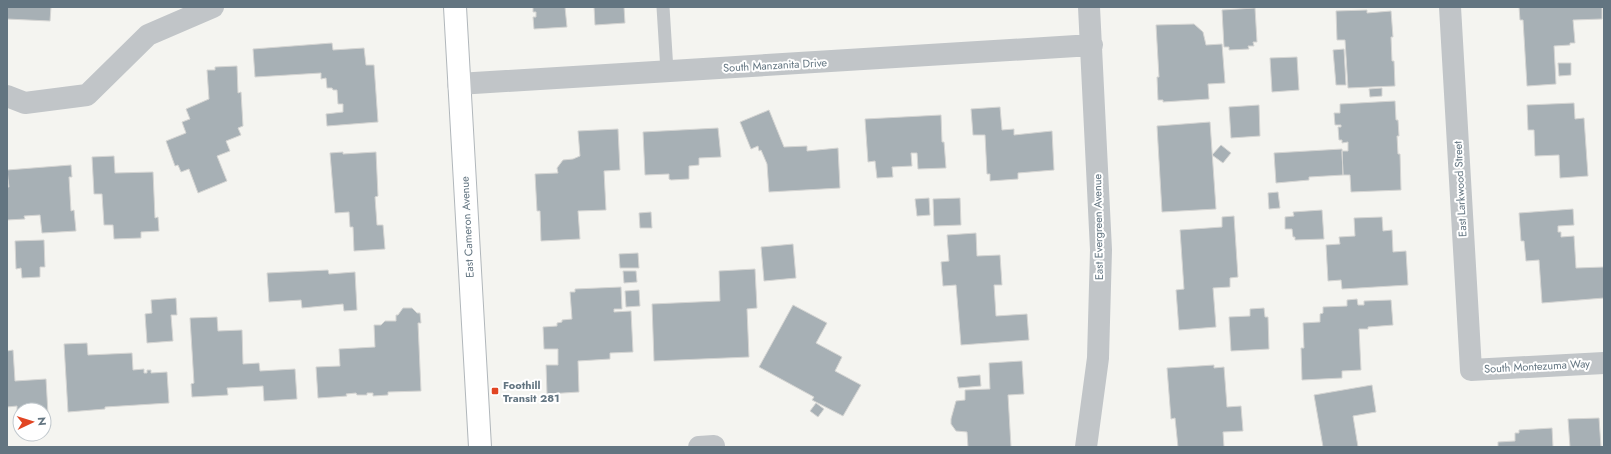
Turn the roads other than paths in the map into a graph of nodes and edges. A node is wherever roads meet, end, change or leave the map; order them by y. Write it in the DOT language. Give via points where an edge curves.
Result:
graph roads {
  1 [pos="212,7"];
  2 [pos="455,7"];
  3 [pos="663,7"];
  4 [pos="1089,7"];
  5 [pos="1450,7"];
  6 [pos="1092,45"];
  7 [pos="666,71"];
  8 [pos="458,84"];
  9 [pos="7,96"];
  10 [pos="1604,363"];
  11 [pos="1471,370"];
  12 [pos="480,447"];
  13 [pos="1086,447"];
  1 -- 9 [label="street" via="148,36 87,95 25,103"];
  2 -- 8 [label="main road, East Cameron Avenue"];
  3 -- 7 [label="lane"];
  4 -- 6 [label="street, East Evergreen Avenue"];
  5 -- 11 [label="street, East Larkwood Street"];
  6 -- 7 [label="street, South Manzanita Drive"];
  6 -- 13 [label="street, East Evergreen Avenue" via="1101,250 1098,358"];
  7 -- 8 [label="street, South Manzanita Drive"];
  8 -- 12 [label="main road, East Cameron Avenue"];
  10 -- 11 [label="street, South Montezuma Way"];
}
